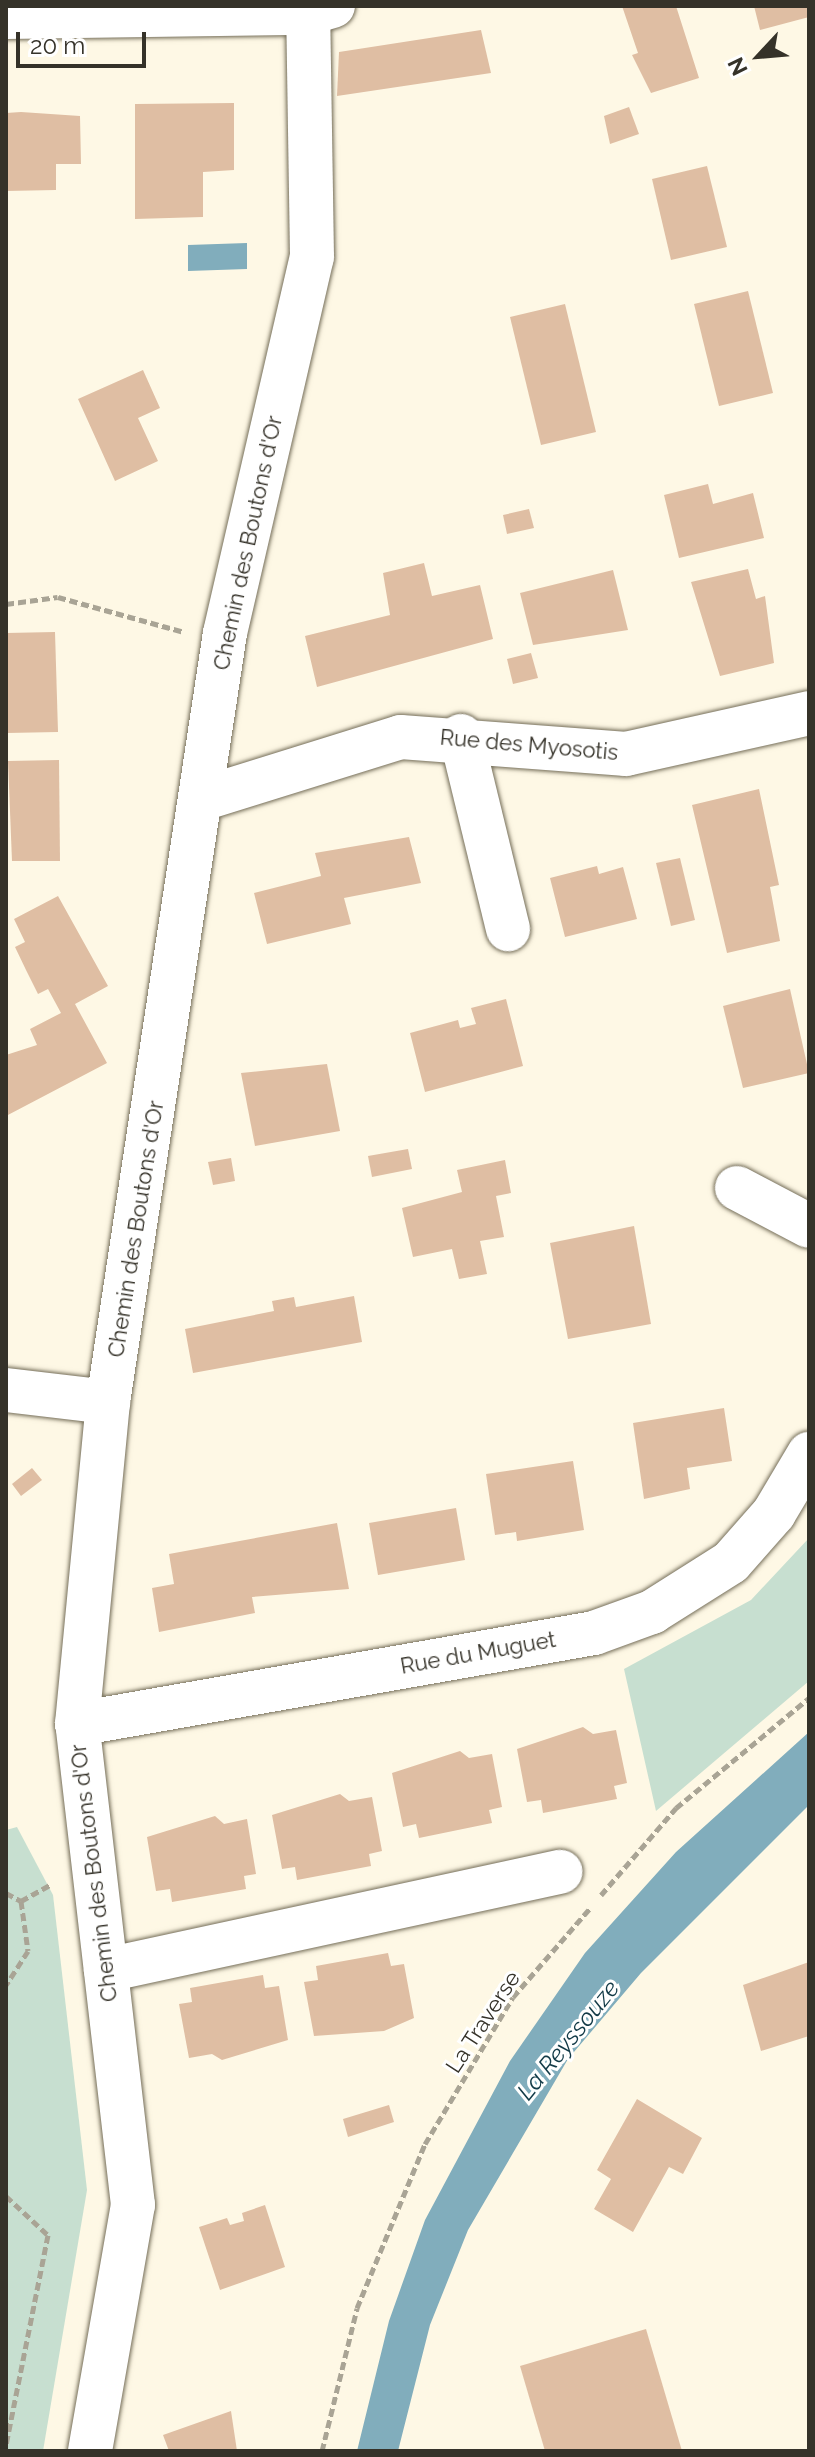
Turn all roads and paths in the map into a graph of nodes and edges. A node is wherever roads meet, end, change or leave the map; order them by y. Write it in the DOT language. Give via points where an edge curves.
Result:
graph roads {
  1 [pos="321,10"];
  2 [pos="6,17"];
  3 [pos="6,604"];
  4 [pos="224,644"];
  5 [pos="809,713"];
  6 [pos="461,736"];
  7 [pos="205,798"];
  8 [pos="508,929"];
  9 [pos="737,1188"];
  10 [pos="809,1226"];
  11 [pos="6,1390"];
  12 [pos="108,1402"];
  13 [pos="809,1454"];
  14 [pos="809,1698"];
  15 [pos="77,1724"];
  16 [pos="561,1872"];
  17 [pos="6,1893"];
  18 [pos="106,1970"];
  19 [pos="6,1985"];
  20 [pos="6,2196"];
  21 [pos="6,2445"];
  22 [pos="90,2451"];
  23 [pos="322,2451"];
  1 -- 2 [label="street"];
  1 -- 4 [label="street, Chemin des Boutons d'Or" via="312,257"];
  3 -- 4 [label="path" via="58,597"];
  4 -- 7 [label="street, Chemin des Boutons d'Or"];
  5 -- 6 [label="street, Rue des Myosotis" via="626,754"];
  6 -- 7 [label="street, Rue des Myosotis" via="401,737"];
  6 -- 8 [label="street"];
  7 -- 12 [label="street, Chemin des Boutons d'Or"];
  9 -- 10 [label="street"];
  11 -- 12 [label="street"];
  12 -- 15 [label="street, Chemin des Boutons d'Or"];
  13 -- 15 [label="street, Rue du Muguet" via="774,1513 731,1562 652,1612 609,1628"];
  14 -- 23 [label="path, La Traverse" via="676,1808 513,1997 425,2144 357,2308"];
  15 -- 18 [label="street, Chemin des Boutons d'Or"];
  16 -- 18 [label="street"];
  17 -- 19 [label="path" via="21,1901 28,1951"];
  18 -- 22 [label="street, Chemin des Boutons d'Or" via="133,2205"];
  20 -- 21 [label="path" via="48,2235"];
}
